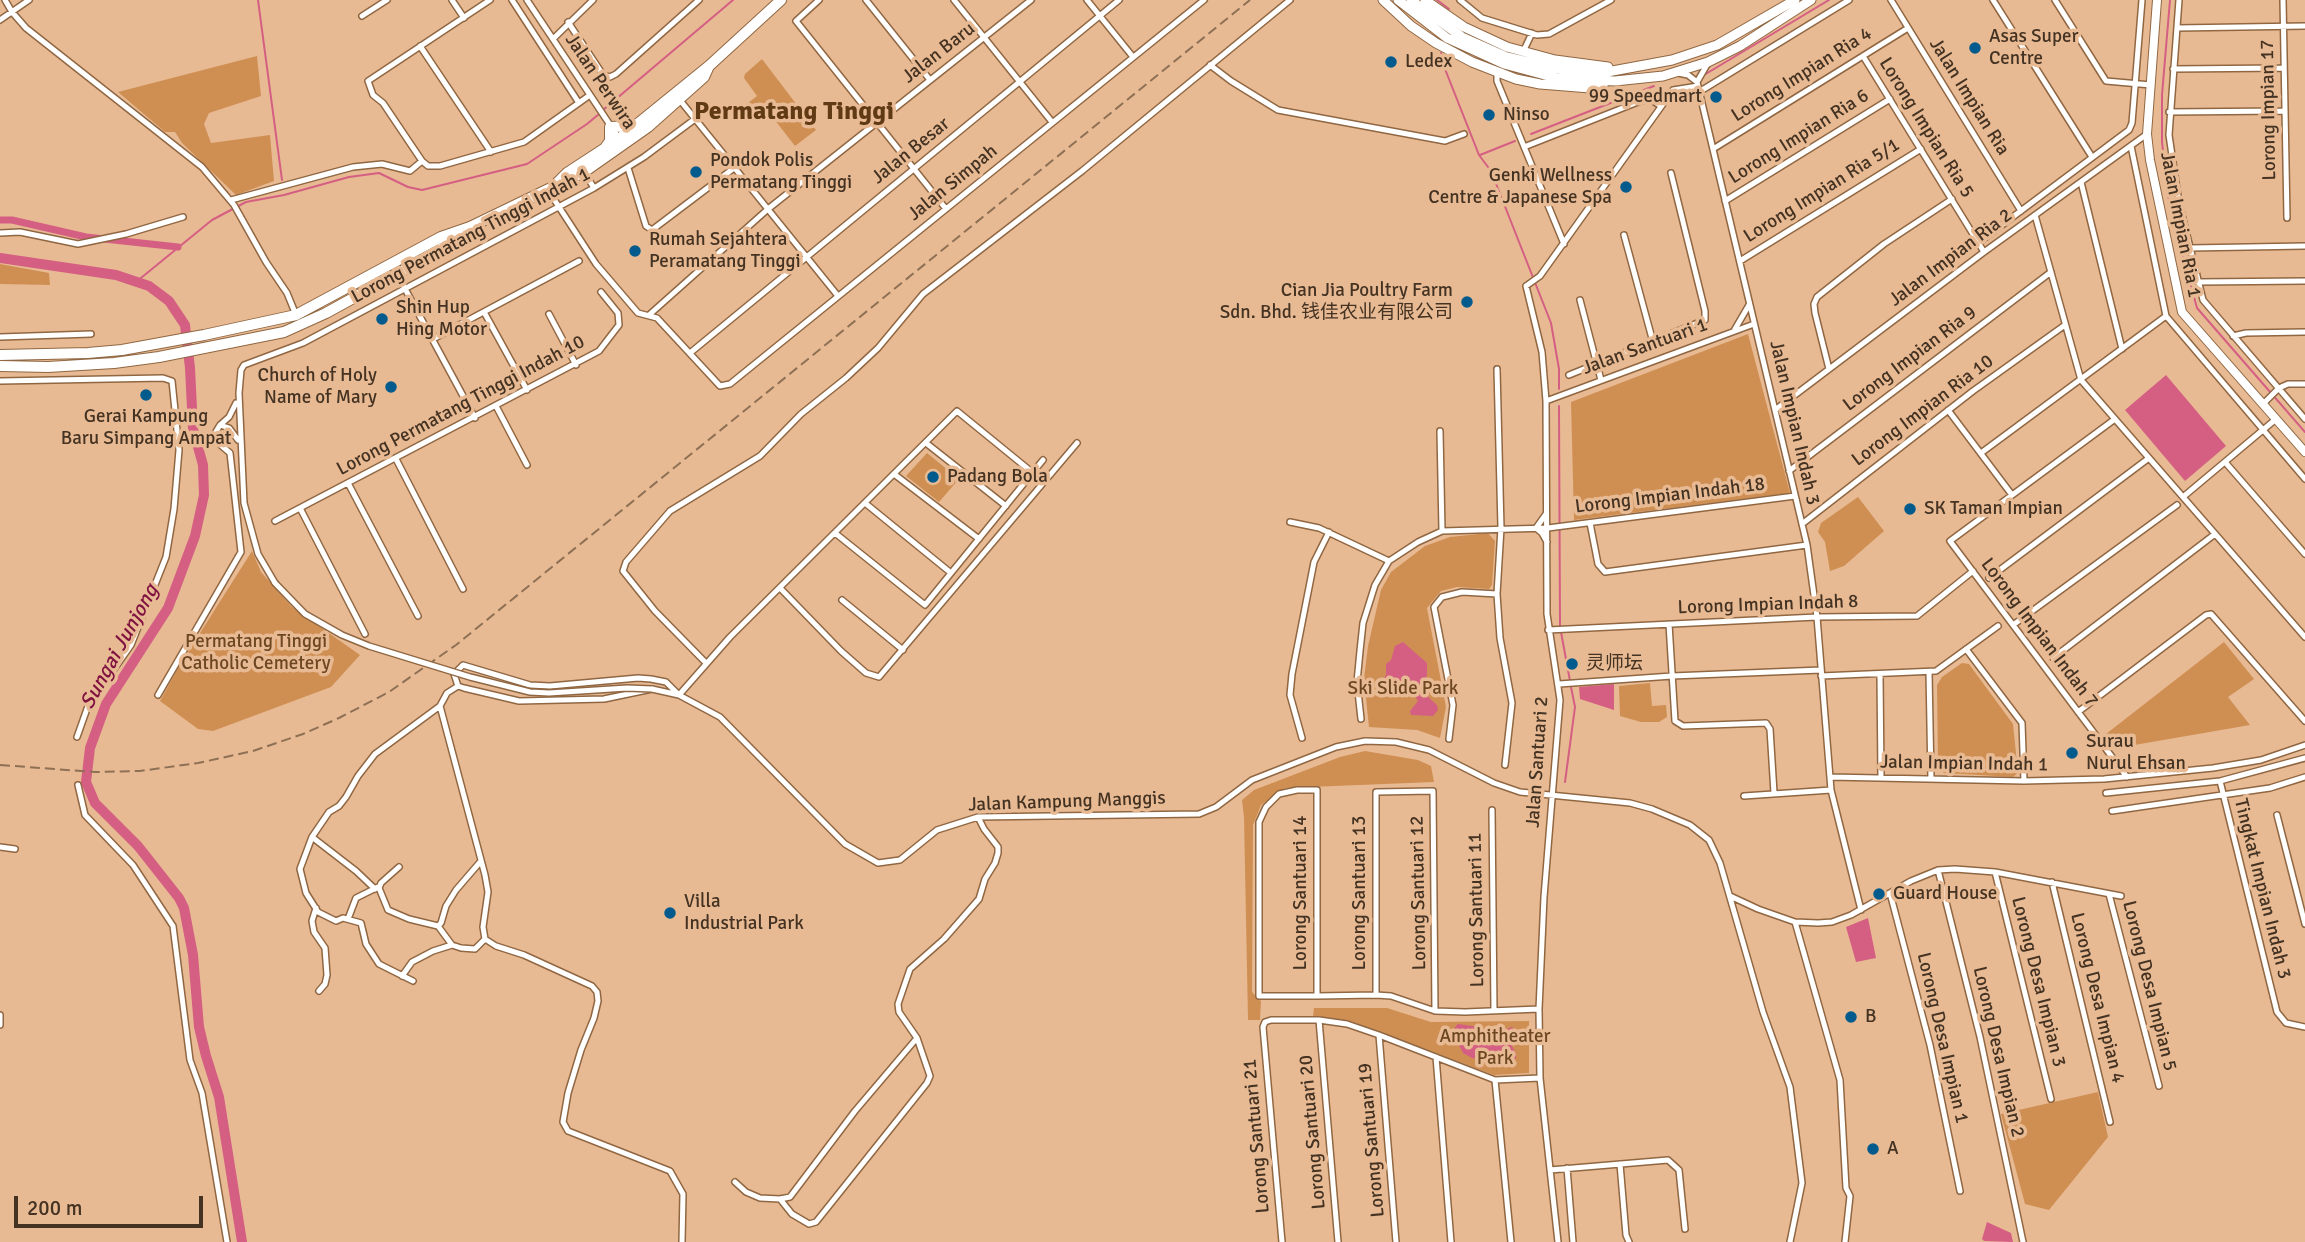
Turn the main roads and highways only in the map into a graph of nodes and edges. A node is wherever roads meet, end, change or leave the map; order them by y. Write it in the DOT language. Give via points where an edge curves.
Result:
graph roads {
  1 [pos="781,0"];
  2 [pos="1383,0"];
  3 [pos="1398,0"];
  4 [pos="1411,0"];
  5 [pos="1425,0"];
  6 [pos="1795,0"];
  7 [pos="1811,0"];
  8 [pos="709,66"];
  9 [pos="1625,68"];
  10 [pos="1556,73"];
  11 [pos="1615,82"];
  12 [pos="635,126"];
  13 [pos="621,143"];
  14 [pos="605,149"];
  15 [pos="551,187"];
  16 [pos="470,227"];
  17 [pos="382,269"];
  18 [pos="397,274"];
  19 [pos="0,355"];
  20 [pos="0,366"];
  1 -- 8 [label="highway"];
  2 -- 11 [label="main road" via="1436,43 1516,79 1590,88"];
  3 -- 10 [label="main road" via="1430,26 1475,52 1504,64"];
  4 -- 10 [label="main road" via="1483,47"];
  5 -- 9 [label="main road" via="1464,27 1523,52"];
  6 -- 9 [label="main road" via="1717,45 1672,60"];
  7 -- 11 [label="main road" via="1708,62 1677,73"];
  8 -- 12 [label="highway"];
  8 -- 13 [label="highway" via="704,77 679,99"];
  9 -- 10 [label="main road"];
  10 -- 11 [label="main road"];
  12 -- 13 [label="highway"];
  12 -- 14 [label="highway" via="608,123 610,141"];
  13 -- 14 [label="highway"];
  13 -- 15 [label="highway" via="584,172"];
  14 -- 15 [label="highway"];
  15 -- 16 [label="highway"];
  16 -- 17 [label="highway"];
  16 -- 18 [label="highway"];
  17 -- 18 [label="highway"];
  17 -- 19 [label="highway" via="296,315 157,345 88,353"];
  18 -- 20 [label="highway" via="284,332 114,363"];
}
